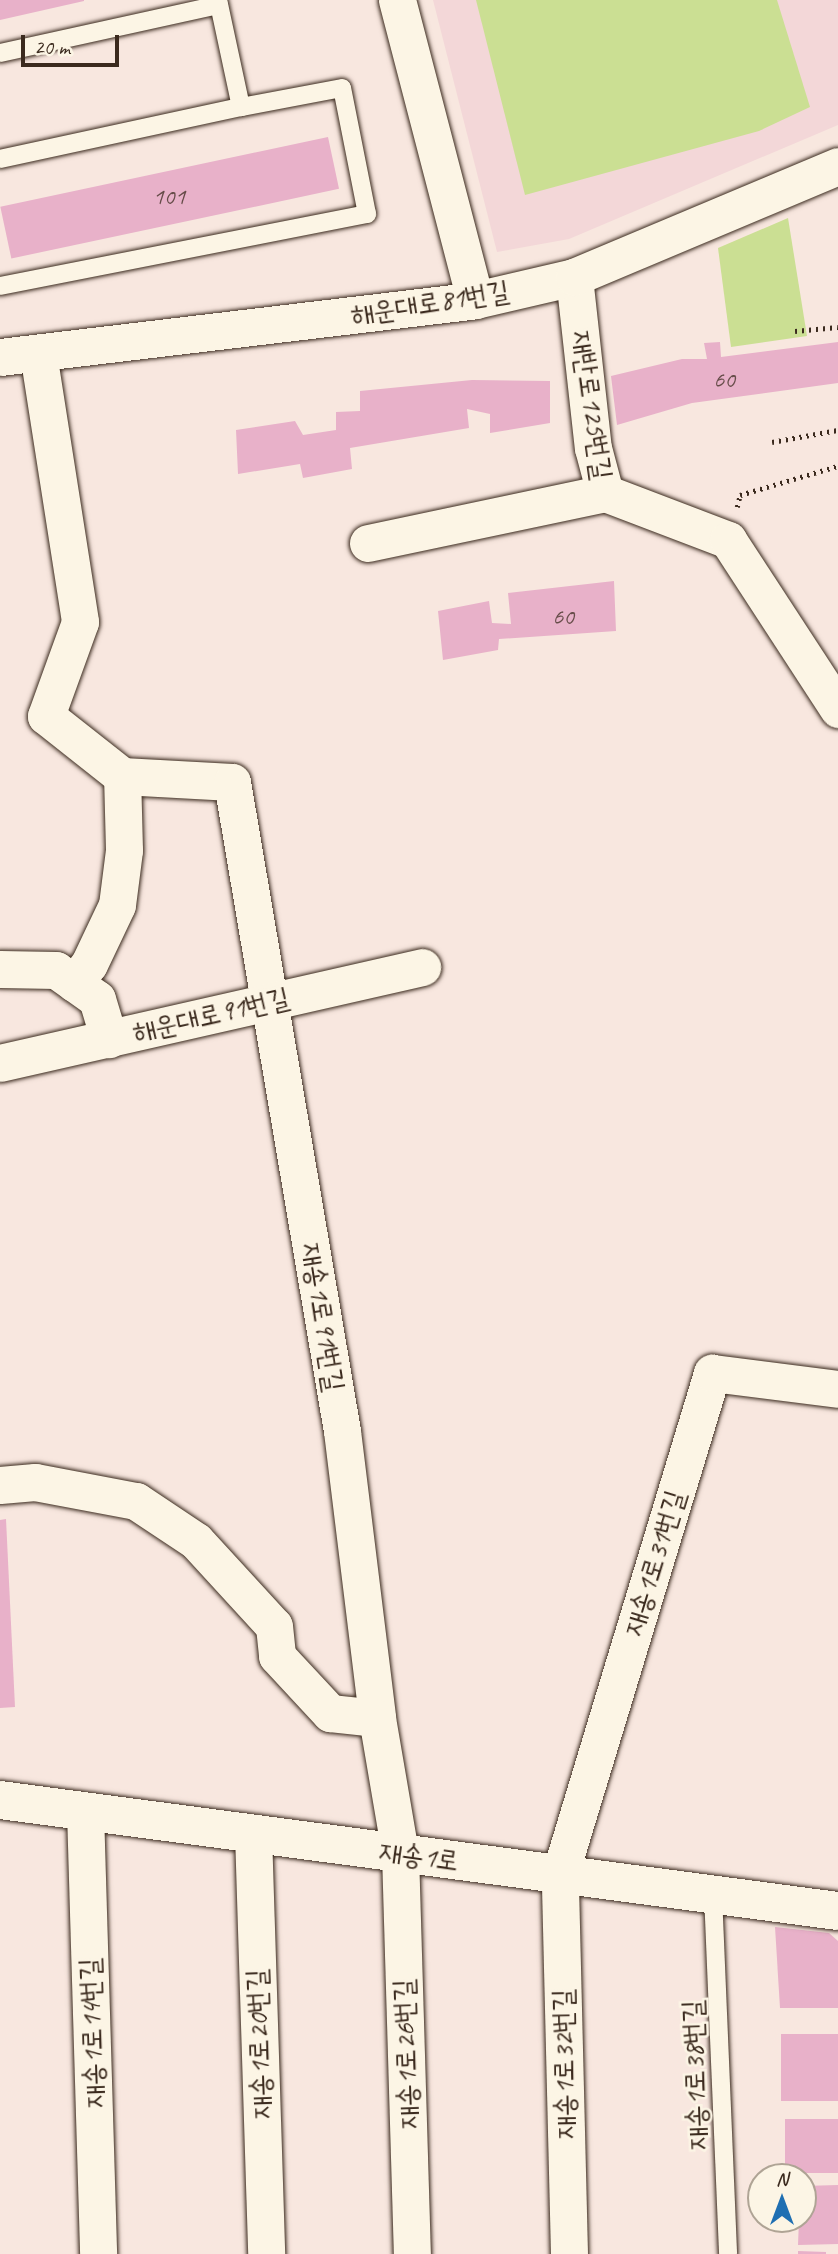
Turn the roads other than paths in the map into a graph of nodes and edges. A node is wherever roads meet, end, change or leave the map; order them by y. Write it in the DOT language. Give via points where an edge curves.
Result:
graph roads {
  1 [pos="397,0"];
  2 [pos="219,3"];
  3 [pos="0,53"];
  4 [pos="241,107"];
  5 [pos="0,159"];
  6 [pos="838,166"];
  7 [pos="574,277"];
  8 [pos="0,286"];
  9 [pos="475,300"];
  10 [pos="38,353"];
  11 [pos="0,357"];
  12 [pos="605,493"];
  13 [pos="368,543"];
  14 [pos="833,685"];
  15 [pos="122,776"];
  16 [pos="422,967"];
  17 [pos="0,969"];
  18 [pos="74,983"];
  19 [pos="271,1002"];
  20 [pos="108,1038"];
  21 [pos="0,1063"];
  22 [pos="838,1389"];
  23 [pos="0,1485"];
  24 [pos="377,1718"];
  25 [pos="0,1800"];
  26 [pos="85,1811"];
  27 [pos="253,1833"];
  28 [pos="400,1853"];
  29 [pos="559,1874"];
  30 [pos="713,1894"];
  31 [pos="838,1911"];
  32 [pos="98,2254"];
  33 [pos="266,2254"];
  34 [pos="412,2254"];
  35 [pos="569,2254"];
  36 [pos="729,2254"];
  1 -- 9 [label="street"];
  2 -- 3 [label="lane"];
  2 -- 4 [label="lane"];
  4 -- 5 [label="lane"];
  4 -- 8 [label="lane" via="342,88 367,214"];
  6 -- 7 [label="street, 해운대로81번길"];
  7 -- 9 [label="street, 해운대로81번길"];
  7 -- 12 [label="street, 재반로125번길" via="593,448"];
  9 -- 10 [label="street, 해운대로81번길"];
  10 -- 11 [label="street, 해운대로81번길"];
  10 -- 15 [label="street" via="80,622 46,716"];
  12 -- 13 [label="street"];
  12 -- 14 [label="street, 재반로125번길" via="728,540"];
  15 -- 18 [label="street" via="124,850 117,905 89,964"];
  15 -- 19 [label="street, 재송1로91번길" via="232,782"];
  16 -- 19 [label="street, 해운대로91번길"];
  17 -- 18 [label="street" via="56,970"];
  18 -- 20 [label="street" via="97,999"];
  19 -- 20 [label="street, 해운대로91번길"];
  19 -- 24 [label="street, 재송1로91번길" via="342,1431"];
  20 -- 21 [label="street, 해운대로91번길"];
  22 -- 29 [label="street, 재송1로31번길" via="712,1373"];
  23 -- 24 [label="street" via="35,1482 136,1501 196,1541 274,1626 277,1656 330,1713"];
  24 -- 28 [label="street, 재송1로91번길"];
  25 -- 26 [label="main road, 재송1로"];
  26 -- 27 [label="main road, 재송1로"];
  26 -- 32 [label="street, 재송1로14번길"];
  27 -- 28 [label="main road, 재송1로"];
  27 -- 33 [label="street, 재송1로20번길"];
  28 -- 29 [label="main road, 재송1로"];
  28 -- 34 [label="street, 재송1로26번길"];
  29 -- 30 [label="main road, 재송1로"];
  29 -- 35 [label="street, 재송1로32번길"];
  30 -- 31 [label="main road, 재송1로"];
  30 -- 36 [label="lane, 재송1로38번길"];
}
